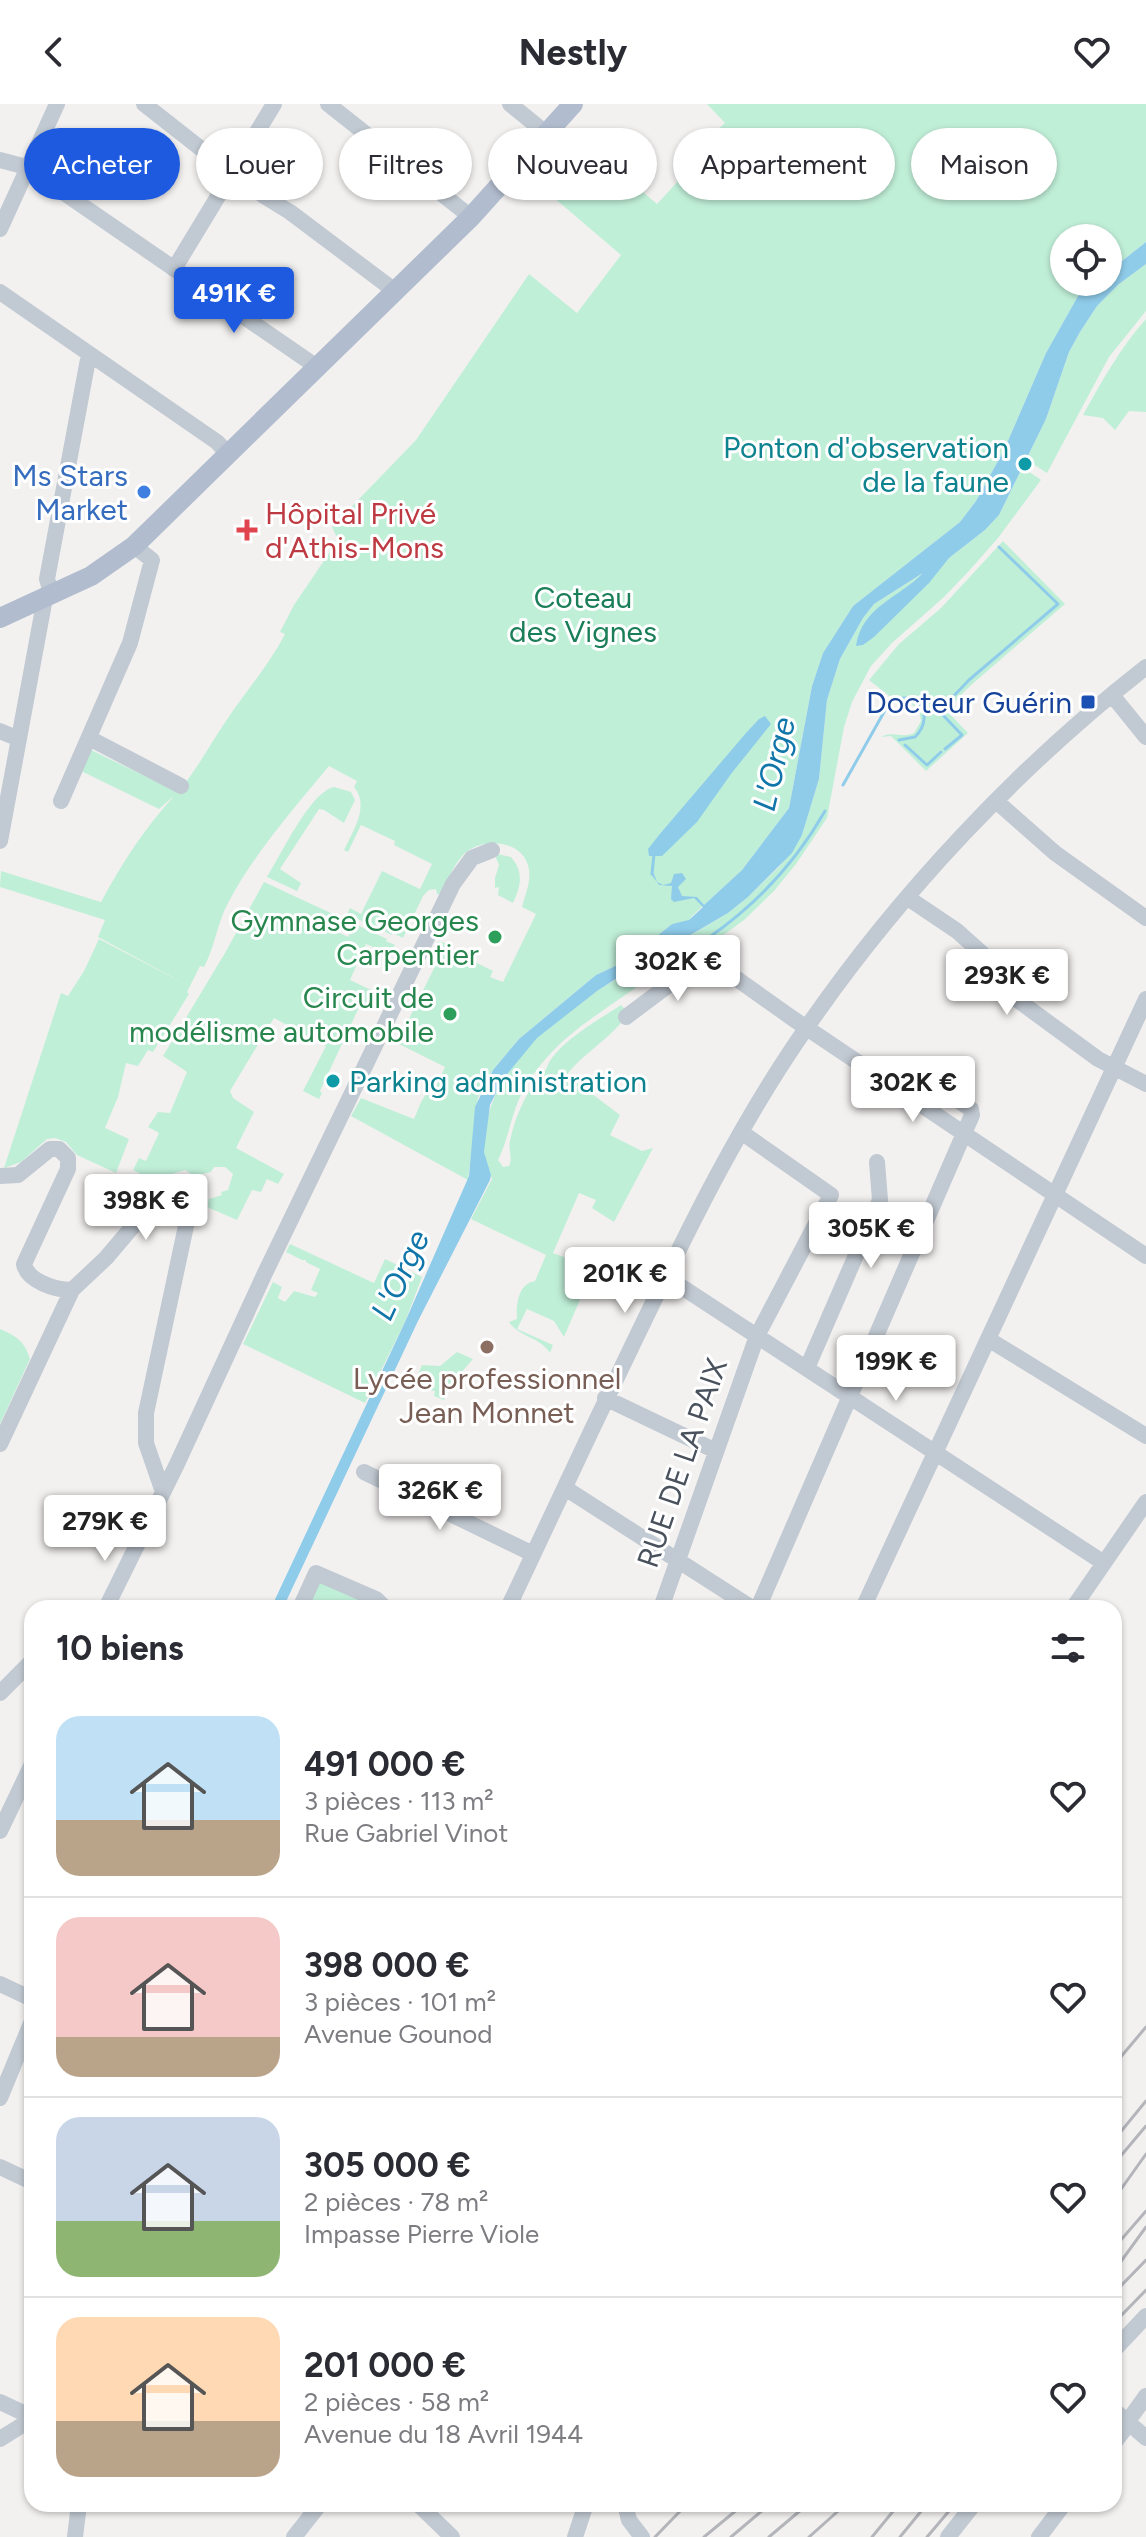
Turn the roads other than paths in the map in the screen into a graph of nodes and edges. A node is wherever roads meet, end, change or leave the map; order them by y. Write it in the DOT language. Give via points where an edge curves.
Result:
graph roads {
  1 [pos="57,104"];
  2 [pos="144,104"];
  3 [pos="274,104"];
  4 [pos="328,104"];
  5 [pos="510,104"];
  6 [pos="573,104"];
  7 [pos="46,128"];
  8 [pos="259,128"];
  9 [pos="540,128"];
  10 [pos="552,128"];
  11 [pos="196,145"];
  12 [pos="0,160"];
  13 [pos="24,167"];
  14 [pos="24,175"];
  15 [pos="488,198"];
  16 [pos="74,200"];
  17 [pos="216,200"];
  18 [pos="270,200"];
  19 [pos="471,217"];
  20 [pos="0,229"];
  21 [pos="174,269"];
  22 [pos="395,291"];
  23 [pos="0,292"];
  24 [pos="89,354"];
  25 [pos="317,367"];
  26 [pos="228,454"];
  27 [pos="134,546"];
  28 [pos="45,598"];
  29 [pos="0,618"];
  30 [pos="1146,667"];
  31 [pos="1112,695"];
  32 [pos="0,731"];
  33 [pos="1146,737"];
  34 [pos="89,738"];
  35 [pos="19,739"];
  36 [pos="181,786"];
  37 [pos="61,801"];
  38 [pos="996,801"];
  39 [pos="0,841"];
  40 [pos="492,850"];
  41 [pos="908,898"];
  42 [pos="1146,918"];
  43 [pos="1146,999"];
  44 [pos="626,1017"];
  45 [pos="807,1027"];
  46 [pos="1114,1067"];
  47 [pos="1146,1084"];
  48 [pos="917,1102"];
  49 [pos="741,1132"];
  50 [pos="964,1134"];
  51 [pos="877,1162"];
  52 [pos="0,1176"];
  53 [pos="1055,1194"];
  54 [pos="1146,1256"];
  55 [pos="665,1276"];
  56 [pos="72,1290"];
  57 [pos="757,1336"];
  58 [pos="988,1339"];
  59 [pos="807,1368"];
  60 [pos="850,1397"];
  61 [pos="605,1398"];
  62 [pos="1146,1436"];
  63 [pos="0,1444"];
  64 [pos="716,1451"];
  65 [pos="935,1453"];
  66 [pos="364,1472"];
  67 [pos="565,1488"];
  68 [pos="163,1492"];
  69 [pos="1146,1502"];
  70 [pos="533,1554"];
  71 [pos="678,1560"];
  72 [pos="1104,1563"];
  73 [pos="110,1600"];
  74 [pos="304,1600"];
  75 [pos="377,1600"];
  76 [pos="512,1600"];
  77 [pos="664,1600"];
  78 [pos="742,1600"];
  79 [pos="759,1600"];
  80 [pos="867,1600"];
  81 [pos="1079,1600"];
  82 [pos="24,1669"];
  83 [pos="0,1693"];
  84 [pos="24,1781"];
  85 [pos="0,1831"];
  86 [pos="0,1984"];
  87 [pos="24,1995"];
  88 [pos="24,2040"];
  89 [pos="0,2098"];
  90 [pos="0,2167"];
  91 [pos="24,2178"];
  92 [pos="1143,2325"];
  93 [pos="1122,2343"];
  94 [pos="1146,2396"];
  95 [pos="0,2402"];
  96 [pos="24,2414"];
  97 [pos="1122,2416"];
  98 [pos="1129,2421"];
  99 [pos="24,2423"];
  100 [pos="1122,2431"];
  101 [pos="1146,2438"];
  102 [pos="0,2439"];
  103 [pos="78,2512"];
  104 [pos="314,2512"];
  105 [pos="426,2512"];
  106 [pos="583,2512"];
  107 [pos="626,2512"];
  108 [pos="968,2512"];
  109 [pos="1058,2512"];
  110 [pos="75,2537"];
  111 [pos="294,2537"];
  112 [pos="452,2537"];
  113 [pos="575,2537"];
  114 [pos="642,2537"];
  115 [pos="948,2537"];
  116 [pos="1039,2537"];
  1 -- 7 [label="street"];
  2 -- 11 [label="street"];
  3 -- 8 [label="street"];
  4 -- 19 [label="street"];
  5 -- 9 [label="street"];
  6 -- 10 [label="main road"];
  12 -- 13 [label="street"];
  14 -- 20 [label="street"];
  15 -- 19 [label="main road"];
  16 -- 21 [label="street"];
  17 -- 21 [label="street"];
  18 -- 22 [label="street"];
  19 -- 22 [label="main road"];
  21 -- 25 [label="street"];
  22 -- 25 [label="main road"];
  23 -- 24 [label="street"];
  24 -- 26 [label="street"];
  24 -- 28 [label="street"];
  25 -- 26 [label="main road"];
  26 -- 27 [label="main road"];
  27 -- 28 [label="main road" via="91,576"];
  27 -- 34 [label="street" via="152,560 130,643"];
  28 -- 29 [label="main road"];
  28 -- 35 [label="street"];
  30 -- 31 [label="street"];
  31 -- 33 [label="street"];
  31 -- 38 [label="street"];
  32 -- 35 [label="street"];
  34 -- 36 [label="street"];
  34 -- 37 [label="street"];
  35 -- 39 [label="street"];
  38 -- 41 [label="street"];
  38 -- 42 [label="street" via="1055,853"];
  40 -- 68 [label="street" via="472,858 453,884"];
  41 -- 45 [label="street"];
  41 -- 46 [label="street" via="957,931 1013,981 1012,996"];
  43 -- 46 [label="street"];
  44 -- 45 [label="street" via="706,957"];
  45 -- 48 [label="street"];
  45 -- 49 [label="street"];
  46 -- 47 [label="street"];
  46 -- 53 [label="street"];
  48 -- 50 [label="street"];
  48 -- 50 [label="street" via="934,1085 971,1109"];
  49 -- 55 [label="street"];
  49 -- 57 [label="street, RUE DE LA PAIX" via="831,1195"];
  50 -- 53 [label="street"];
  50 -- 60 [label="street"];
  51 -- 59 [label="street" via="880,1200"];
  52 -- 56 [label="street" via="18,1175 50,1149 68,1158 68,1169 24,1264 31,1278"];
  53 -- 54 [label="street"];
  53 -- 58 [label="street"];
  55 -- 57 [label="street"];
  55 -- 61 [label="street"];
  56 -- 63 [label="street"];
  56 -- 68 [label="street" via="162,1190 173,1183 185,1186 191,1196 189,1210 146,1413 146,1443"];
  57 -- 59 [label="street"];
  57 -- 64 [label="street, RUE DE LA PAIX"];
  58 -- 62 [label="street"];
  58 -- 65 [label="street"];
  59 -- 60 [label="street"];
  60 -- 65 [label="street"];
  60 -- 79 [label="street"];
  61 -- 64 [label="street"];
  61 -- 67 [label="street"];
  64 -- 71 [label="street, RUE DE LA PAIX"];
  65 -- 72 [label="street"];
  65 -- 80 [label="street"];
  66 -- 70 [label="street"];
  67 -- 70 [label="street"];
  67 -- 71 [label="street"];
  68 -- 73 [label="street"];
  69 -- 72 [label="street"];
  70 -- 76 [label="street"];
  71 -- 77 [label="street, RUE DE LA PAIX"];
  71 -- 78 [label="street"];
  72 -- 81 [label="street"];
  74 -- 75 [label="street" via="316,1573"];
  82 -- 83 [label="street"];
  84 -- 85 [label="street"];
  86 -- 87 [label="street"];
  88 -- 89 [label="street"];
  90 -- 91 [label="street"];
  92 -- 93 [label="street"];
  94 -- 98 [label="street"];
  95 -- 96 [label="street"];
  97 -- 98 [label="street"];
  98 -- 100 [label="street"];
  98 -- 101 [label="street"];
  99 -- 102 [label="street"];
  103 -- 110 [label="street"];
  104 -- 111 [label="street"];
  105 -- 112 [label="street"];
  106 -- 113 [label="street"];
  107 -- 114 [label="street"];
  108 -- 115 [label="street"];
  109 -- 116 [label="street"];
}
